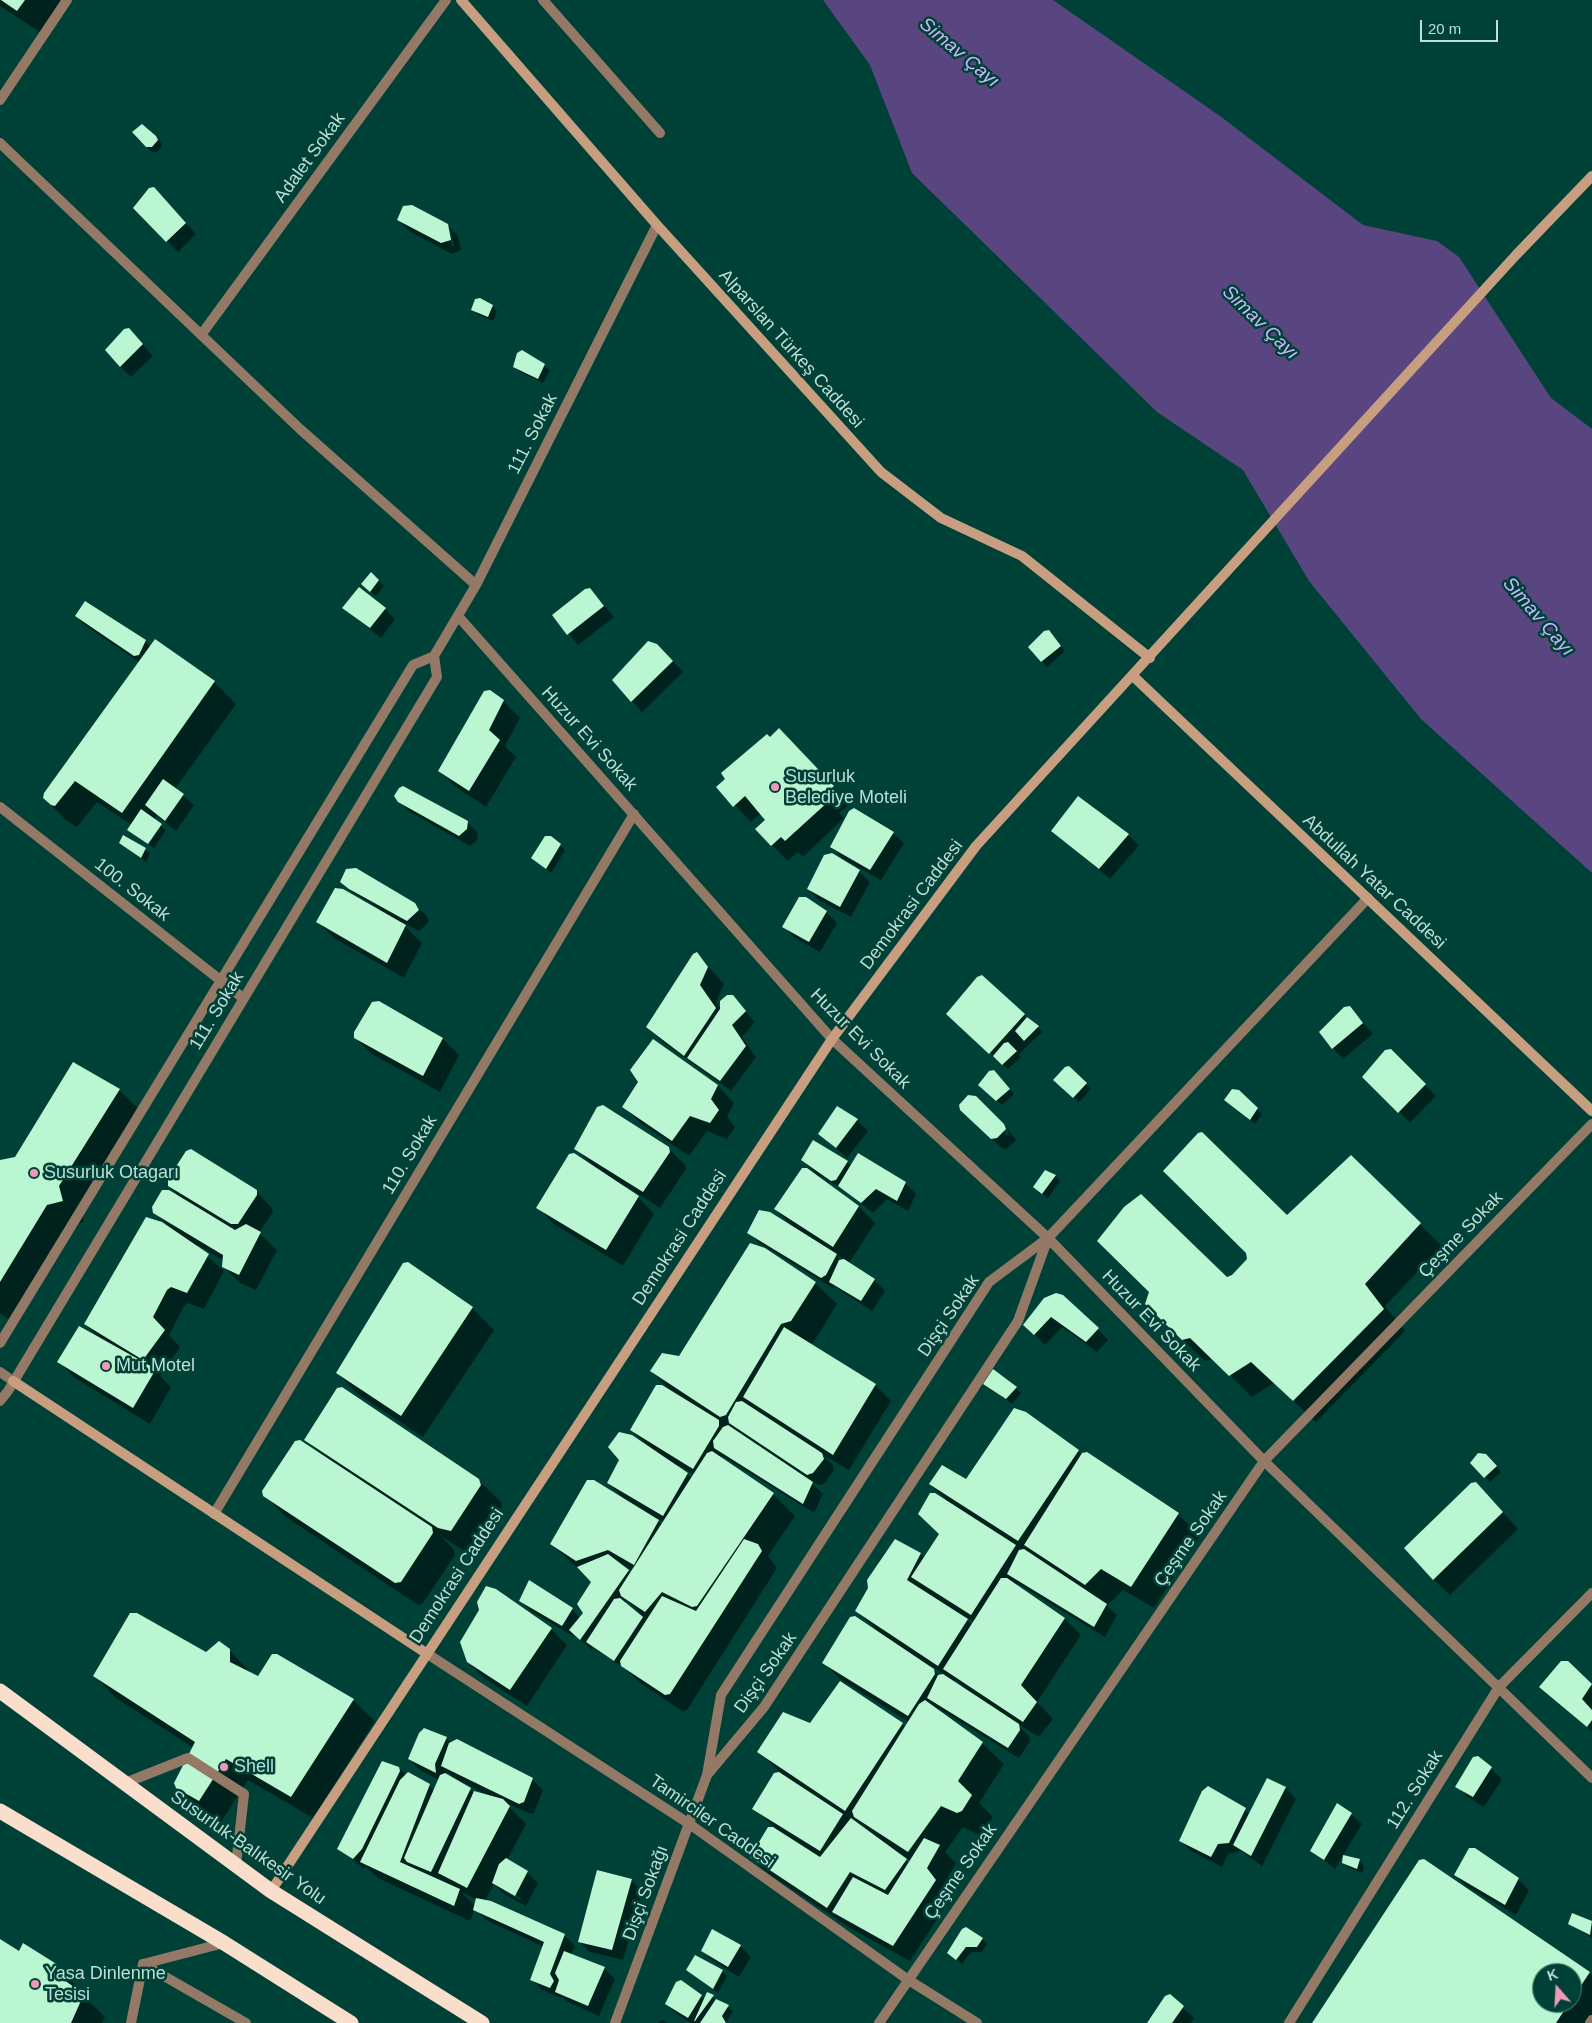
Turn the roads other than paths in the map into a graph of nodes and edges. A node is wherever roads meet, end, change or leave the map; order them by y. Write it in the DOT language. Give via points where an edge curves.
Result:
graph roads {
  1 [pos="67,0"];
  2 [pos="446,0"];
  3 [pos="461,0"];
  4 [pos="543,0"];
  5 [pos="0,100"];
  6 [pos="660,133"];
  7 [pos="0,143"];
  8 [pos="1592,176"];
  9 [pos="657,225"];
  10 [pos="201,335"];
  11 [pos="476,585"];
  12 [pos="458,616"];
  13 [pos="434,656"];
  14 [pos="1150,658"];
  15 [pos="1133,676"];
  16 [pos="0,807"];
  17 [pos="634,814"];
  18 [pos="1368,898"];
  19 [pos="220,981"];
  20 [pos="244,998"];
  21 [pos="832,1039"];
  22 [pos="1592,1111"];
  23 [pos="1592,1124"];
  24 [pos="1048,1238"];
  25 [pos="0,1343"];
  26 [pos="0,1372"];
  27 [pos="13,1381"];
  28 [pos="8,1392"];
  29 [pos="0,1401"];
  30 [pos="0,1410"];
  31 [pos="1264,1461"];
  32 [pos="214,1514"];
  33 [pos="1592,1593"];
  34 [pos="426,1653"];
  35 [pos="1499,1687"];
  36 [pos="0,1691"];
  37 [pos="707,1774"];
  38 [pos="1592,1778"];
  39 [pos="125,1783"];
  40 [pos="0,1811"];
  41 [pos="688,1823"];
  42 [pos="236,1865"];
  43 [pos="271,1891"];
  44 [pos="224,1943"];
  45 [pos="143,1964"];
  46 [pos="907,1980"];
  47 [pos="1592,2020"];
  48 [pos="131,2023"];
  49 [pos="246,2023"];
  50 [pos="351,2023"];
  51 [pos="482,2023"];
  52 [pos="615,2023"];
  53 [pos="879,2023"];
  54 [pos="977,2023"];
  55 [pos="1289,2023"];
  56 [pos="1590,2023"];
  1 -- 5 [label="street"];
  2 -- 10 [label="street, Adalet Sokak"];
  3 -- 9 [label="main road, Alparslan Türkeş Caddesi"];
  4 -- 6 [label="street"];
  7 -- 10 [label="street"];
  8 -- 14 [label="main road, Demokrasi Caddesi" via="1516,255"];
  9 -- 11 [label="street, 111. Sokak"];
  9 -- 14 [label="main road, Alparslan Türkeş Caddesi" via="881,472 941,518 1022,556"];
  10 -- 11 [label="street" via="300,429"];
  11 -- 12 [label="street, 111. Sokak"];
  12 -- 13 [label="street, 111. Sokak"];
  12 -- 17 [label="street, Huzur Evi Sokak"];
  13 -- 19 [label="street, 111. Sokak" via="413,665"];
  13 -- 20 [label="street, 111. Sokak" via="437,677"];
  14 -- 15 [label="main road, Demokrasi Caddesi"];
  15 -- 18 [label="main road, Abdullah Yatar Caddesi"];
  15 -- 21 [label="main road, Demokrasi Caddesi" via="976,846"];
  16 -- 19 [label="street, 100. Sokak"];
  17 -- 21 [label="street, Huzur Evi Sokak"];
  17 -- 32 [label="street, 110. Sokak"];
  18 -- 22 [label="main road, Abdullah Yatar Caddesi"];
  18 -- 24 [label="street"];
  19 -- 20 [label="street, 100. Sokak"];
  19 -- 25 [label="street, 111. Sokak"];
  20 -- 27 [label="street, 111. Sokak"];
  21 -- 24 [label="street, Huzur Evi Sokak"];
  21 -- 34 [label="main road, Demokrasi Caddesi"];
  23 -- 31 [label="street, Çeşme Sokak"];
  24 -- 31 [label="street, Huzur Evi Sokak"];
  24 -- 37 [label="street, Dişçi Sokak" via="1018,1320 764,1707"];
  24 -- 37 [label="street, Dişçi Sokak" via="990,1282 721,1695"];
  26 -- 27 [label="street"];
  27 -- 28 [label="street, 111. Sokak"];
  27 -- 32 [label="main road"];
  28 -- 29 [label="street"];
  28 -- 30 [label="street, 111. Sokak"];
  31 -- 35 [label="street, Huzur Evi Sokak"];
  31 -- 46 [label="street, Çeşme Sokak"];
  32 -- 34 [label="main road"];
  33 -- 35 [label="street, 112. Sokak"];
  34 -- 41 [label="street, Tamirciler Caddesi"];
  34 -- 43 [label="main road, Demokrasi Caddesi"];
  35 -- 38 [label="street, Huzur Evi Sokak"];
  35 -- 55 [label="street, 112. Sokak"];
  36 -- 39 [label="highway, Susurluk-Balıkesir Yolu"];
  37 -- 41 [label="street, Dişçi Sokağı"];
  39 -- 42 [label="highway, Susurluk-Balıkesir Yolu"];
  39 -- 42 [label="street" via="188,1758 244,1794"];
  40 -- 44 [label="highway"];
  41 -- 46 [label="street, Tamirciler Caddesi"];
  41 -- 52 [label="street, Dişçi Sokağı"];
  42 -- 43 [label="highway, Susurluk-Balıkesir Yolu"];
  43 -- 51 [label="highway, Susurluk-Balıkesir Yolu"];
  44 -- 45 [label="street"];
  44 -- 50 [label="highway"];
  45 -- 48 [label="street"];
  45 -- 49 [label="street"];
  46 -- 53 [label="street, Çeşme Sokak"];
  46 -- 54 [label="street, Tamirciler Caddesi"];
  47 -- 56 [label="street"];
}
